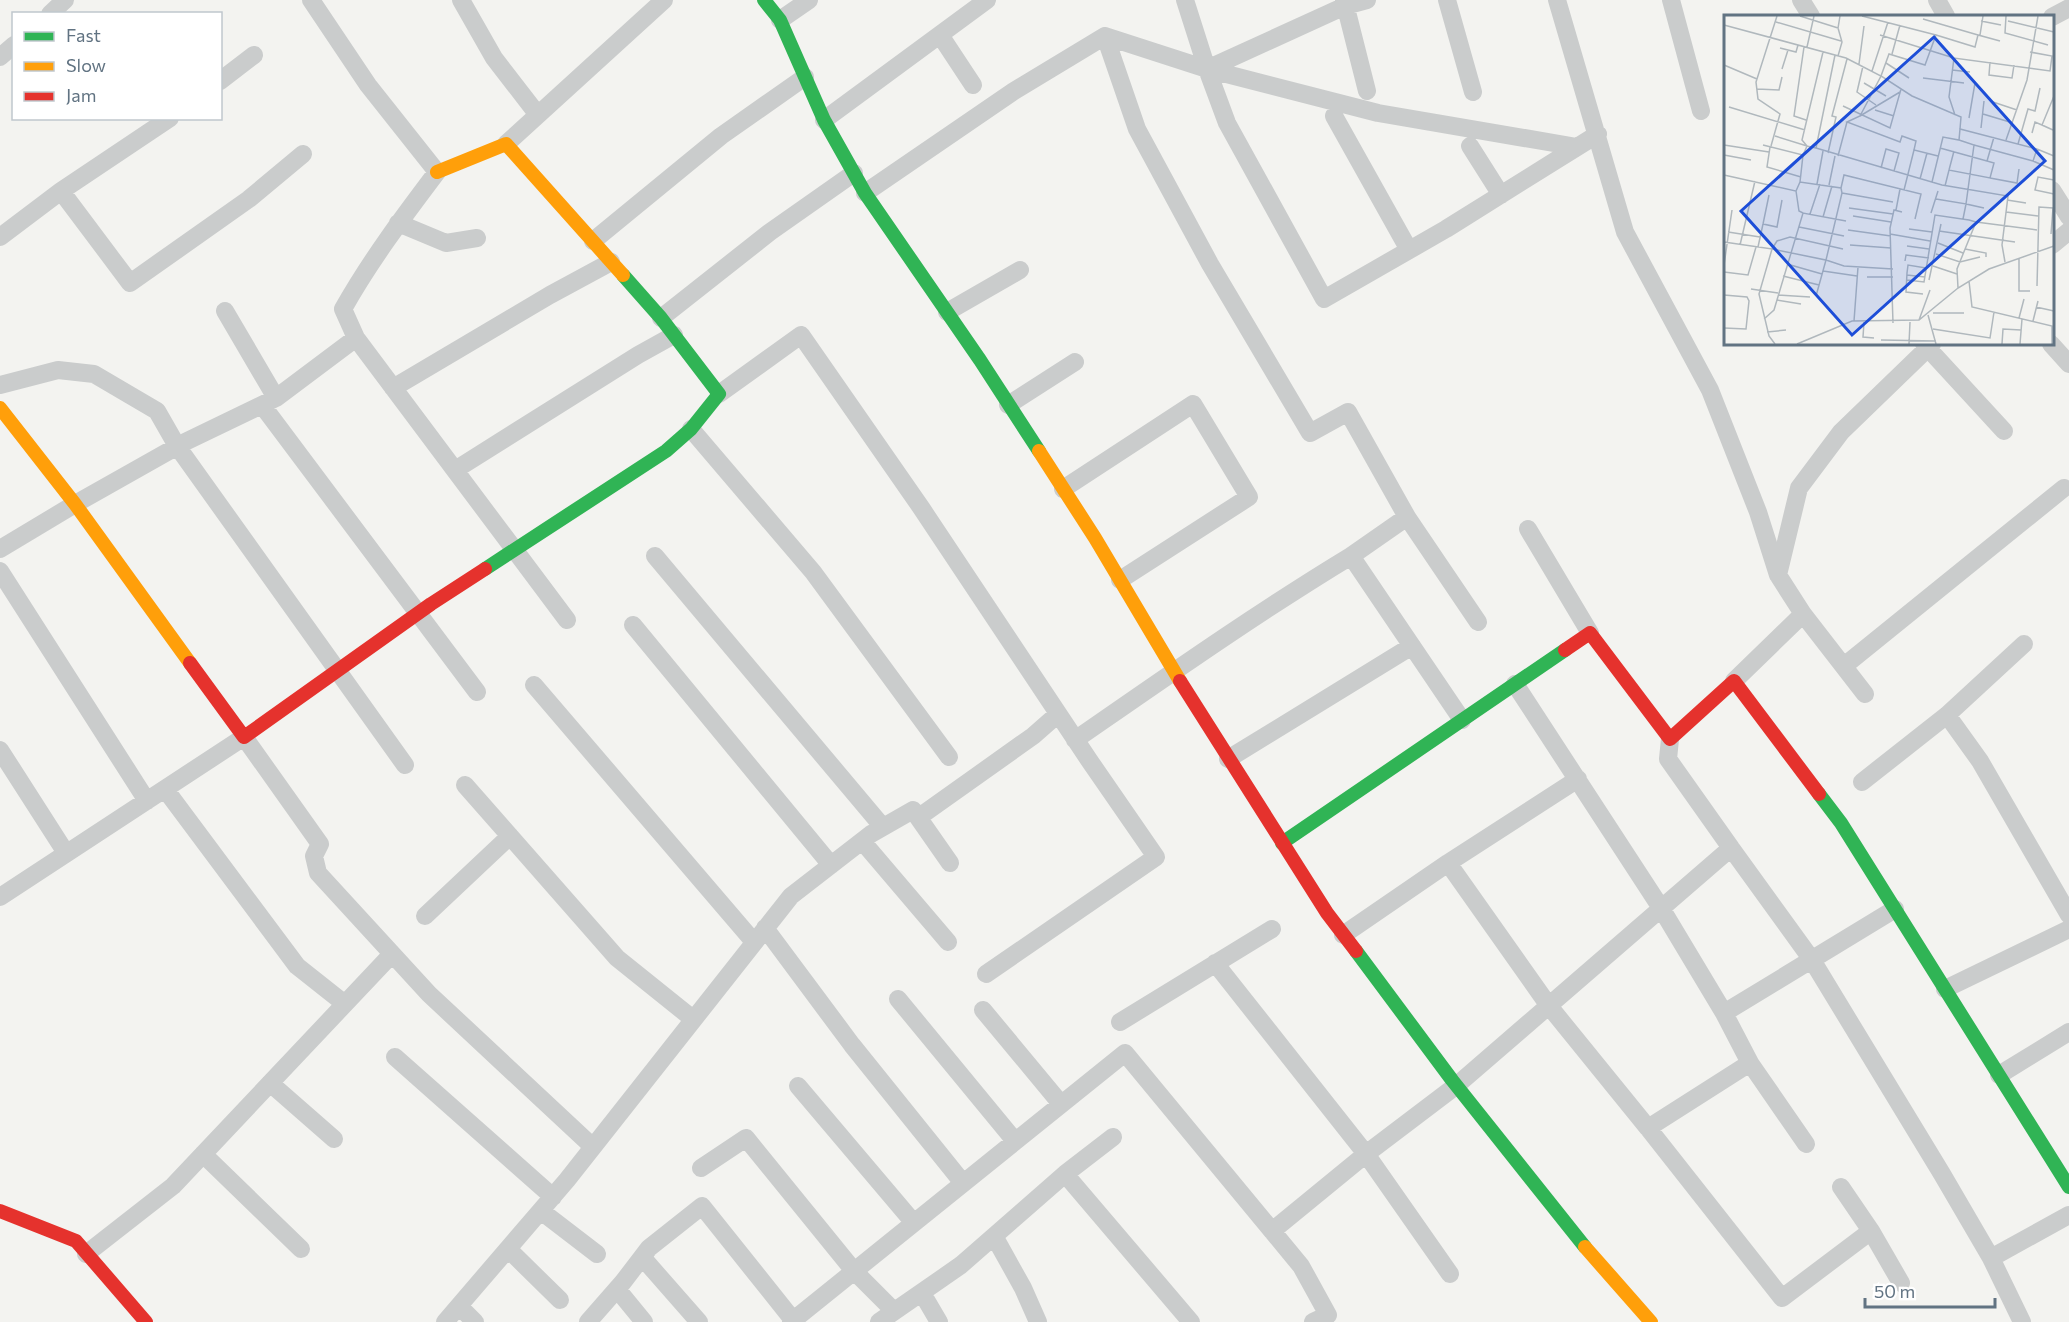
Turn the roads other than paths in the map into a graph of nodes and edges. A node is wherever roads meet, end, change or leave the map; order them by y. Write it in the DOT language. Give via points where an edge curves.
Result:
graph roads {
  1 [pos="65,0"];
  2 [pos="311,0"];
  3 [pos="461,0"];
  4 [pos="664,0"];
  5 [pos="764,0"];
  6 [pos="809,0"];
  7 [pos="987,0"];
  8 [pos="1185,0"];
  9 [pos="1367,0"];
  10 [pos="1447,0"];
  11 [pos="1557,0"];
  12 [pos="1671,0"];
  13 [pos="1801,0"];
  14 [pos="1937,0"];
  15 [pos="1345,3"];
  16 [pos="2069,8"];
  17 [pos="52,12"];
  18 [pos="1810,15"];
  19 [pos="1945,15"];
  20 [pos="2054,16"];
  21 [pos="780,20"];
  22 [pos="940,35"];
  23 [pos="1106,36"];
  24 [pos="12,47"];
  25 [pos="254,55"];
  26 [pos="0,57"];
  27 [pos="1207,69"];
  28 [pos="805,77"];
  29 [pos="222,79"];
  30 [pos="973,85"];
  31 [pos="1367,91"];
  32 [pos="1473,92"];
  33 [pos="1701,111"];
  34 [pos="538,115"];
  35 [pos="1334,116"];
  36 [pos="167,120"];
  37 [pos="824,120"];
  38 [pos="1598,134"];
  39 [pos="506,144"];
  40 [pos="1470,146"];
  41 [pos="1577,147"];
  42 [pos="303,154"];
  43 [pos="437,172"];
  44 [pos="854,173"];
  45 [pos="61,191"];
  46 [pos="866,193"];
  47 [pos="2054,193"];
  48 [pos="1501,195"];
  49 [pos="2069,217"];
  50 [pos="398,223"];
  51 [pos="2069,231"];
  52 [pos="0,237"];
  53 [pos="477,238"];
  54 [pos="593,241"];
  55 [pos="2054,243"];
  56 [pos="1409,250"];
  57 [pos="611,262"];
  58 [pos="1020,270"];
  59 [pos="225,311"];
  60 [pos="947,312"];
  61 [pos="661,318"];
  62 [pos="674,335"];
  63 [pos="356,338"];
  64 [pos="1927,345"];
  65 [pos="2052,345"];
  66 [pos="1076,362"];
  67 [pos="2069,364"];
  68 [pos="0,385"];
  69 [pos="393,388"];
  70 [pos="719,394"];
  71 [pos="269,402"];
  72 [pos="1008,405"];
  73 [pos="0,408"];
  74 [pos="691,429"];
  75 [pos="2004,432"];
  76 [pos="177,446"];
  77 [pos="455,470"];
  78 [pos="2064,488"];
  79 [pos="1063,489"];
  80 [pos="75,504"];
  81 [pos="1407,517"];
  82 [pos="1528,529"];
  83 [pos="0,549"];
  84 [pos="516,549"];
  85 [pos="655,556"];
  86 [pos="1352,556"];
  87 [pos="0,570"];
  88 [pos="1778,575"];
  89 [pos="1120,580"];
  90 [pos="418,613"];
  91 [pos="1803,614"];
  92 [pos="567,620"];
  93 [pos="1478,622"];
  94 [pos="633,625"];
  95 [pos="1590,633"];
  96 [pos="2024,644"];
  97 [pos="1412,646"];
  98 [pos="1844,666"];
  99 [pos="337,670"];
  100 [pos="1174,671"];
  101 [pos="1734,681"];
  102 [pos="1515,684"];
  103 [pos="534,685"];
  104 [pos="477,692"];
  105 [pos="1865,694"];
  106 [pos="1058,714"];
  107 [pos="1947,716"];
  108 [pos="1462,720"];
  109 [pos="244,737"];
  110 [pos="1670,739"];
  111 [pos="1075,740"];
  112 [pos="0,750"];
  113 [pos="949,757"];
  114 [pos="1228,759"];
  115 [pos="405,765"];
  116 [pos="7,778"];
  117 [pos="1578,779"];
  118 [pos="1862,782"];
  119 [pos="465,785"];
  120 [pos="165,789"];
  121 [pos="147,801"];
  122 [pos="919,818"];
  123 [pos="882,826"];
  124 [pos="510,836"];
  125 [pos="862,841"];
  126 [pos="1282,843"];
  127 [pos="1731,848"];
  128 [pos="66,853"];
  129 [pos="950,862"];
  130 [pos="1448,863"];
  131 [pos="831,865"];
  132 [pos="0,897"];
  133 [pos="1661,908"];
  134 [pos="1895,909"];
  135 [pos="2069,915"];
  136 [pos="425,916"];
  137 [pos="1272,929"];
  138 [pos="2069,929"];
  139 [pos="759,935"];
  140 [pos="1343,935"];
  141 [pos="948,942"];
  142 [pos="392,954"];
  143 [pos="1812,960"];
  144 [pos="1215,963"];
  145 [pos="986,974"];
  146 [pos="1945,989"];
  147 [pos="898,999"];
  148 [pos="345,1004"];
  149 [pos="1549,1006"];
  150 [pos="982,1010"];
  151 [pos="1724,1013"];
  152 [pos="693,1019"];
  153 [pos="1120,1022"];
  154 [pos="2069,1032"];
  155 [pos="395,1057"];
  156 [pos="1750,1063"];
  157 [pos="1999,1075"];
  158 [pos="270,1083"];
  159 [pos="1457,1085"];
  160 [pos="798,1086"];
  161 [pos="1061,1104"];
  162 [pos="1648,1128"];
  163 [pos="1113,1137"];
  164 [pos="334,1139"];
  165 [pos="1015,1141"];
  166 [pos="1806,1144"];
  167 [pos="593,1147"];
  168 [pos="203,1154"];
  169 [pos="1366,1154"];
  170 [pos="701,1168"];
  171 [pos="1065,1173"];
  172 [pos="963,1183"];
  173 [pos="1841,1187"];
  174 [pos="2069,1187"];
  175 [pos="553,1197"];
  176 [pos="0,1210"];
  177 [pos="541,1211"];
  178 [pos="2069,1215"];
  179 [pos="914,1223"];
  180 [pos="1272,1231"];
  181 [pos="1871,1231"];
  182 [pos="994,1236"];
  183 [pos="301,1249"];
  184 [pos="508,1249"];
  185 [pos="86,1254"];
  186 [pos="597,1254"];
  187 [pos="642,1257"];
  188 [pos="1990,1258"];
  189 [pos="854,1271"];
  190 [pos="1450,1274"];
  191 [pos="1902,1283"];
  192 [pos="618,1289"];
  193 [pos="922,1293"];
  194 [pos="560,1300"];
  195 [pos="459,1306"];
  196 [pos="894,1311"];
  197 [pos="137,1319"];
  198 [pos="1325,1320"];
  199 [pos="792,1321"];
  200 [pos="445,1322"];
  201 [pos="475,1322"];
  202 [pos="588,1322"];
  203 [pos="644,1322"];
  204 [pos="699,1322"];
  205 [pos="879,1322"];
  206 [pos="939,1322"];
  207 [pos="1038,1322"];
  208 [pos="1191,1322"];
  209 [pos="1651,1322"];
  210 [pos="2022,1322"];
  1 -- 17 [label="street"];
  2 -- 43 [label="street" via="368,85"];
  3 -- 34 [label="street" via="494,58"];
  4 -- 34 [label="street"];
  5 -- 21 [label="street"];
  6 -- 21 [label="street"];
  7 -- 22 [label="street"];
  8 -- 27 [label="street"];
  9 -- 15 [label="street"];
  10 -- 32 [label="street"];
  11 -- 38 [label="street"];
  12 -- 33 [label="street"];
  13 -- 18 [label="street"];
  14 -- 19 [label="street"];
  15 -- 27 [label="street"];
  15 -- 31 [label="street"];
  16 -- 20 [label="street"];
  21 -- 28 [label="street"];
  22 -- 30 [label="street"];
  22 -- 37 [label="street"];
  23 -- 27 [label="street"];
  23 -- 46 [label="street" via="1014,91"];
  23 -- 81 [label="street" via="1137,129 1210,264 1310,433 1348,412"];
  24 -- 26 [label="street"];
  25 -- 29 [label="street"];
  27 -- 41 [label="street" via="1378,113"];
  27 -- 56 [label="street" via="1227,123 1324,299"];
  28 -- 37 [label="street"];
  28 -- 54 [label="street" via="722,136"];
  34 -- 39 [label="street"];
  35 -- 56 [label="street"];
  36 -- 45 [label="street"];
  37 -- 44 [label="street"];
  38 -- 41 [label="street"];
  38 -- 88 [label="street" via="1625,232 1710,390"];
  39 -- 43 [label="street"];
  39 -- 54 [label="street"];
  40 -- 48 [label="street"];
  41 -- 48 [label="street"];
  42 -- 45 [label="street" via="249,199 130,283"];
  43 -- 50 [label="street"];
  44 -- 46 [label="street"];
  44 -- 61 [label="street" via="770,232"];
  45 -- 52 [label="street"];
  46 -- 60 [label="street"];
  47 -- 49 [label="street"];
  48 -- 56 [label="street"];
  50 -- 53 [label="street" via="446,243"];
  50 -- 63 [label="street" via="343,309"];
  51 -- 55 [label="street"];
  54 -- 57 [label="street"];
  57 -- 61 [label="street"];
  57 -- 69 [label="street"];
  58 -- 60 [label="street"];
  59 -- 71 [label="street"];
  60 -- 72 [label="street"];
  61 -- 62 [label="street"];
  62 -- 70 [label="street"];
  62 -- 77 [label="street"];
  63 -- 69 [label="street"];
  63 -- 71 [label="street"];
  64 -- 75 [label="street"];
  64 -- 88 [label="street" via="1841,432 1799,488"];
  65 -- 67 [label="street"];
  66 -- 72 [label="street"];
  68 -- 76 [label="street" via="58,370 94,374 157,411"];
  69 -- 77 [label="street"];
  70 -- 74 [label="street"];
  70 -- 106 [label="street" via="801,335"];
  71 -- 76 [label="street"];
  71 -- 90 [label="street"];
  72 -- 79 [label="street"];
  73 -- 80 [label="street"];
  74 -- 84 [label="street" via="666,451"];
  74 -- 113 [label="street" via="813,572"];
  76 -- 80 [label="street"];
  76 -- 99 [label="street"];
  77 -- 84 [label="street"];
  78 -- 98 [label="street"];
  79 -- 89 [label="street"];
  79 -- 89 [label="street" via="1193,404 1249,497"];
  80 -- 83 [label="street"];
  80 -- 109 [label="street"];
  81 -- 86 [label="street"];
  81 -- 93 [label="street"];
  82 -- 95 [label="street"];
  84 -- 90 [label="street"];
  84 -- 92 [label="street"];
  85 -- 123 [label="street"];
  86 -- 97 [label="street"];
  86 -- 100 [label="street"];
  87 -- 121 [label="street"];
  88 -- 91 [label="street"];
  89 -- 100 [label="street"];
  90 -- 99 [label="street"];
  90 -- 104 [label="street"];
  91 -- 98 [label="street"];
  91 -- 101 [label="street"];
  94 -- 131 [label="street"];
  95 -- 102 [label="street"];
  95 -- 110 [label="street"];
  96 -- 107 [label="street"];
  97 -- 108 [label="street"];
  97 -- 114 [label="street"];
  98 -- 105 [label="street"];
  99 -- 109 [label="street"];
  99 -- 115 [label="street"];
  100 -- 111 [label="street"];
  100 -- 114 [label="street"];
  101 -- 110 [label="street"];
  101 -- 134 [label="street" via="1841,823"];
  102 -- 108 [label="street"];
  102 -- 117 [label="street"];
  103 -- 139 [label="street"];
  106 -- 111 [label="street"];
  106 -- 122 [label="street"];
  107 -- 118 [label="street"];
  107 -- 135 [label="street" via="1980,761"];
  108 -- 126 [label="street"];
  109 -- 120 [label="street"];
  109 -- 142 [label="street" via="320,844 314,856 318,873"];
  110 -- 127 [label="street" via="1668,759"];
  111 -- 145 [label="street" via="1156,857"];
  112 -- 116 [label="street"];
  114 -- 126 [label="street"];
  116 -- 128 [label="street"];
  117 -- 130 [label="street"];
  117 -- 133 [label="street"];
  119 -- 124 [label="street"];
  120 -- 121 [label="street"];
  120 -- 148 [label="street" via="297,966"];
  121 -- 128 [label="street"];
  122 -- 123 [label="street" via="913,810"];
  122 -- 129 [label="street"];
  123 -- 125 [label="street"];
  124 -- 136 [label="street"];
  124 -- 152 [label="street" via="617,958"];
  125 -- 131 [label="street"];
  125 -- 141 [label="street"];
  126 -- 140 [label="street"];
  127 -- 133 [label="street"];
  127 -- 143 [label="street"];
  128 -- 132 [label="street"];
  130 -- 140 [label="street"];
  130 -- 149 [label="street"];
  131 -- 139 [label="street" via="791,896"];
  133 -- 149 [label="street"];
  133 -- 151 [label="street"];
  134 -- 143 [label="street"];
  134 -- 146 [label="street"];
  137 -- 144 [label="street"];
  138 -- 146 [label="street"];
  139 -- 152 [label="street"];
  139 -- 172 [label="street"];
  140 -- 159 [label="street"];
  142 -- 148 [label="street"];
  142 -- 167 [label="street" via="429,994"];
  143 -- 151 [label="street"];
  143 -- 188 [label="street"];
  144 -- 153 [label="street"];
  144 -- 169 [label="street"];
  146 -- 157 [label="street"];
  147 -- 165 [label="street"];
  148 -- 158 [label="street"];
  149 -- 159 [label="street"];
  149 -- 162 [label="street"];
  150 -- 161 [label="street"];
  151 -- 156 [label="street"];
  152 -- 167 [label="street"];
  154 -- 157 [label="street"];
  155 -- 175 [label="street"];
  156 -- 162 [label="street"];
  156 -- 166 [label="street"];
  157 -- 174 [label="street"];
  158 -- 164 [label="street"];
  158 -- 168 [label="street"];
  159 -- 169 [label="street"];
  159 -- 209 [label="street" via="1578,1238"];
  160 -- 179 [label="street"];
  161 -- 165 [label="street"];
  161 -- 180 [label="street" via="1125,1053"];
  162 -- 181 [label="street" via="1782,1298"];
  163 -- 171 [label="street"];
  165 -- 172 [label="street"];
  167 -- 175 [label="street"];
  168 -- 183 [label="street"];
  168 -- 185 [label="street" via="173,1186"];
  169 -- 180 [label="street"];
  169 -- 190 [label="street"];
  170 -- 189 [label="street" via="746,1138"];
  171 -- 182 [label="street"];
  171 -- 208 [label="street"];
  172 -- 179 [label="street"];
  173 -- 181 [label="street"];
  175 -- 177 [label="street"];
  176 -- 185 [label="street" via="76,1241"];
  177 -- 184 [label="street"];
  177 -- 186 [label="street"];
  178 -- 188 [label="street"];
  179 -- 189 [label="street"];
  180 -- 198 [label="street" via="1301,1266"];
  181 -- 191 [label="street"];
  182 -- 193 [label="street" via="961,1266"];
  182 -- 207 [label="street"];
  184 -- 194 [label="street"];
  184 -- 195 [label="street"];
  185 -- 197 [label="street"];
  187 -- 192 [label="street"];
  187 -- 199 [label="street" via="702,1206"];
  187 -- 204 [label="street"];
  188 -- 210 [label="street"];
  189 -- 196 [label="street"];
  189 -- 199 [label="street"];
  192 -- 202 [label="street"];
  192 -- 203 [label="street"];
  193 -- 196 [label="street"];
  193 -- 206 [label="street"];
  195 -- 200 [label="street"];
  195 -- 201 [label="street"];
  196 -- 205 [label="street"];
}
